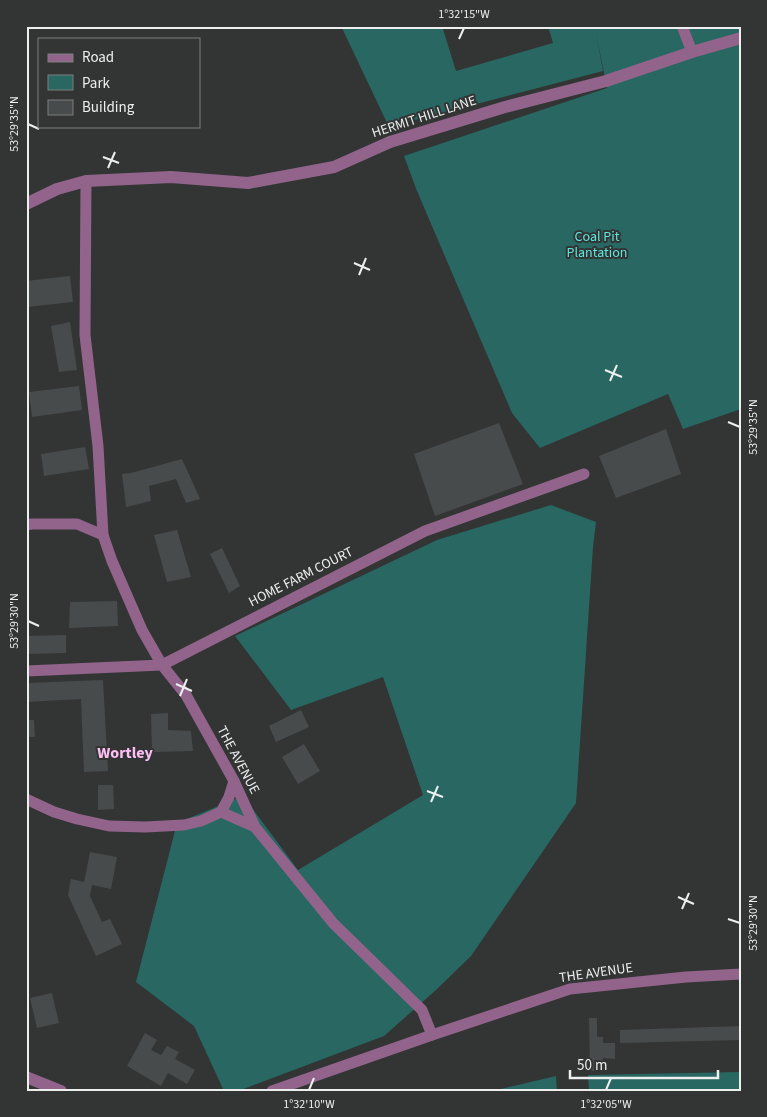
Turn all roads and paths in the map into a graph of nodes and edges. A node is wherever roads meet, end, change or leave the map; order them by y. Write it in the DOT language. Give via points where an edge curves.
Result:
graph roads {
  1 [pos="682,26"];
  2 [pos="741,38"];
  3 [pos="692,52"];
  4 [pos="86,181"];
  5 [pos="26,204"];
  6 [pos="584,474"];
  7 [pos="26,525"];
  8 [pos="103,535"];
  9 [pos="162,665"];
  10 [pos="26,671"];
  11 [pos="234,780"];
  12 [pos="26,799"];
  13 [pos="221,812"];
  14 [pos="254,827"];
  15 [pos="741,974"];
  16 [pos="432,1035"];
  17 [pos="26,1077"];
  18 [pos="61,1091"];
  19 [pos="272,1091"];
  1 -- 3 [label="lane"];
  2 -- 3 [label="street, HERMIT HILL LANE"];
  3 -- 4 [label="street, HERMIT HILL LANE" via="606,81 504,107 390,142 334,167 248,183 171,177"];
  4 -- 5 [label="street, HERMIT HILL LANE" via="57,189"];
  4 -- 8 [label="lane, THE AVENUE" via="85,335 98,446"];
  6 -- 9 [label="lane, HOME FARM COURT" via="425,531"];
  7 -- 8 [label="lane" via="77,524"];
  8 -- 9 [label="lane, THE AVENUE" via="142,630"];
  9 -- 10 [label="lane, HOME FARM COURT"];
  9 -- 11 [label="lane, THE AVENUE" via="186,695"];
  11 -- 13 [label="lane"];
  11 -- 14 [label="lane, THE AVENUE"];
  12 -- 13 [label="lane" via="77,820 109,826 184,825"];
  13 -- 14 [label="lane"];
  14 -- 16 [label="lane, THE AVENUE" via="333,923 422,1010"];
  15 -- 16 [label="lane, THE AVENUE" via="570,989"];
  16 -- 19 [label="lane, THE AVENUE"];
  17 -- 18 [label="street"];
}
